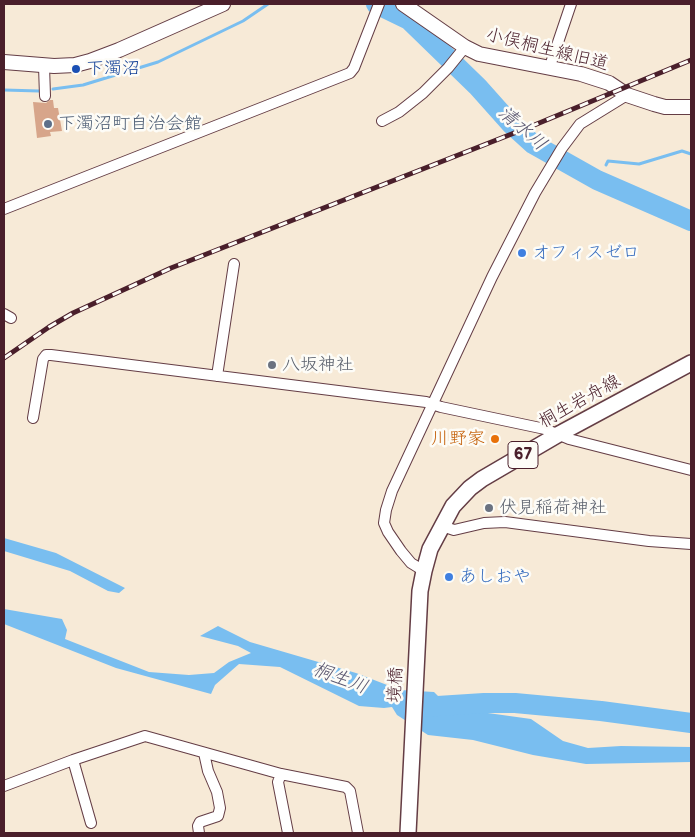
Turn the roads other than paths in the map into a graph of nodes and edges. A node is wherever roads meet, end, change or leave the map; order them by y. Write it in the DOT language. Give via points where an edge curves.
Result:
graph roads {
  1 [pos="223,4"];
  2 [pos="403,4"];
  3 [pos="571,4"];
  4 [pos="376,9"];
  5 [pos="463,51"];
  6 [pos="4,62"];
  7 [pos="44,66"];
  8 [pos="550,66"];
  9 [pos="627,95"];
  10 [pos="45,96"];
  11 [pos="691,107"];
  12 [pos="382,121"];
  13 [pos="4,209"];
  14 [pos="234,264"];
  15 [pos="691,363"];
  16 [pos="217,376"];
  17 [pos="434,404"];
  18 [pos="33,418"];
  19 [pos="559,434"];
  20 [pos="691,470"];
  21 [pos="442,526"];
  22 [pos="691,544"];
  23 [pos="424,571"];
  24 [pos="419,603"];
  25 [pos="204,753"];
  26 [pos="73,760"];
  27 [pos="281,774"];
  28 [pos="4,786"];
  29 [pos="91,823"];
  30 [pos="199,833"];
  31 [pos="288,833"];
  32 [pos="358,833"];
  33 [pos="408,833"];
  1 -- 7 [label="street" via="104,56 75,65"];
  2 -- 5 [label="street, 小俣桐生線旧道"];
  3 -- 8 [label="street"];
  4 -- 13 [label="street" via="350,73"];
  5 -- 8 [label="street, 小俣桐生線旧道"];
  5 -- 12 [label="street" via="399,112"];
  6 -- 7 [label="street"];
  7 -- 10 [label="street"];
  8 -- 9 [label="street, 小俣桐生線旧道" via="609,83"];
  9 -- 11 [label="street, 小俣桐生線旧道" via="665,107"];
  9 -- 17 [label="street" via="580,124 562,148 492,277"];
  14 -- 16 [label="street"];
  15 -- 19 [label="main road, 桐生岩舟線 / 67"];
  16 -- 17 [label="street"];
  16 -- 18 [label="street" via="46,355"];
  17 -- 19 [label="street"];
  17 -- 23 [label="street" via="392,492 384,518 388,532 401,551"];
  19 -- 20 [label="street"];
  19 -- 21 [label="main road, 桐生岩舟線 / 67" via="470,488 452,506"];
  21 -- 22 [label="street" via="454,530 504,522"];
  21 -- 23 [label="main road, 桐生岩舟線 / 67" via="430,549"];
  23 -- 24 [label="main road, 桐生岩舟線 / 67"];
  24 -- 33 [label="main road, 境橋 / 67"];
  25 -- 26 [label="street" via="145,736"];
  25 -- 27 [label="street"];
  25 -- 30 [label="street" via="220,808 218,816 200,822"];
  26 -- 28 [label="street"];
  26 -- 29 [label="street"];
  27 -- 31 [label="street" via="278,782"];
  27 -- 32 [label="street" via="346,787 350,791"];
}
